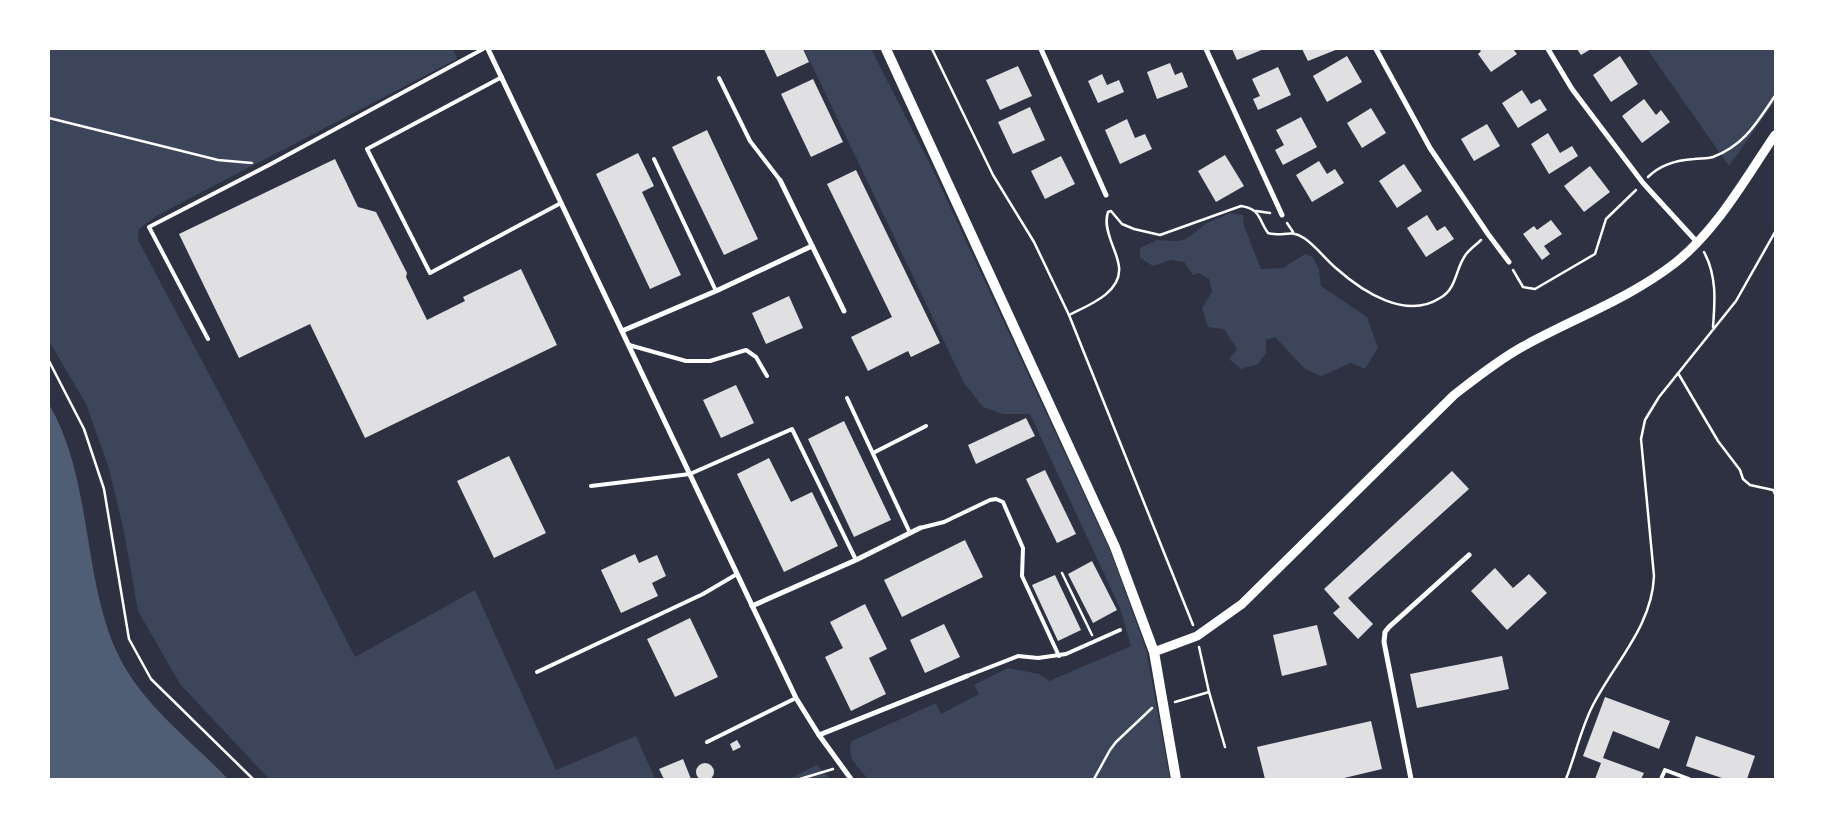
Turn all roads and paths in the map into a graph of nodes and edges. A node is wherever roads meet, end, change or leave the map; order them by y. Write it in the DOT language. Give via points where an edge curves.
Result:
graph roads {
  1 [pos="484,49"];
  2 [pos="488,49"];
  3 [pos="886,49"];
  4 [pos="932,49"];
  5 [pos="1041,49"];
  6 [pos="1206,49"];
  7 [pos="1376,49"];
  8 [pos="1548,49"];
  9 [pos="502,77"];
  10 [pos="719,78"];
  11 [pos="1775,96"];
  12 [pos="49,118"];
  13 [pos="1775,135"];
  14 [pos="654,158"];
  15 [pos="269,165"];
  16 [pos="780,180"];
  17 [pos="1643,183"];
  18 [pos="1106,195"];
  19 [pos="561,203"];
  20 [pos="1282,215"];
  21 [pos="1775,232"];
  22 [pos="1488,234"];
  23 [pos="1697,242"];
  24 [pos="812,246"];
  25 [pos="1509,262"];
  26 [pos="716,291"];
  27 [pos="844,311"];
  28 [pos="1069,315"];
  29 [pos="1713,329"];
  30 [pos="622,331"];
  31 [pos="208,339"];
  32 [pos="629,345"];
  33 [pos="49,361"];
  34 [pos="1678,373"];
  35 [pos="767,376"];
  36 [pos="847,398"];
  37 [pos="926,426"];
  38 [pos="873,453"];
  39 [pos="690,474"];
  40 [pos="590,486"];
  41 [pos="1775,494"];
  42 [pos="920,528"];
  43 [pos="910,533"];
  44 [pos="1469,555"];
  45 [pos="856,560"];
  46 [pos="1062,573"];
  47 [pos="737,574"];
  48 [pos="752,606"];
  49 [pos="1120,630"];
  50 [pos="1197,636"];
  51 [pos="1095,641"];
  52 [pos="1154,652"];
  53 [pos="1059,656"];
  54 [pos="537,672"];
  55 [pos="966,676"];
  56 [pos="1209,692"];
  57 [pos="796,698"];
  58 [pos="1163,705"];
  59 [pos="819,735"];
  60 [pos="707,742"];
  61 [pos="1225,747"];
  62 [pos="842,767"];
  63 [pos="253,779"];
  64 [pos="800,779"];
  65 [pos="851,779"];
  66 [pos="1094,779"];
  67 [pos="1176,779"];
  68 [pos="1411,779"];
  69 [pos="1566,779"];
  70 [pos="1662,779"];
  71 [pos="1689,779"];
  1 -- 15 [label="lane"];
  2 -- 9 [label="street"];
  3 -- 52 [label="main road" via="1115,547"];
  4 -- 28 [label="path" via="993,175 1034,242"];
  5 -- 18 [label="street"];
  6 -- 20 [label="street"];
  7 -- 22 [label="street" via="1430,148"];
  8 -- 17 [label="street" via="1572,89"];
  9 -- 19 [label="street"];
  9 -- 19 [label="lane" via="368,149 430,273"];
  10 -- 16 [label="lane" via="750,141"];
  11 -- 17 [label="path" via="1747,136 1728,149 1712,157 1665,165"];
  12 -- 15 [label="path" via="218,160"];
  13 -- 23 [label="street"];
  14 -- 26 [label="lane"];
  15 -- 31 [label="lane" via="149,226"];
  16 -- 24 [label="street"];
  17 -- 23 [label="street"];
  17 -- 25 [label="path" via="1606,219 1595,254 1535,289 1523,287"];
  19 -- 30 [label="street"];
  21 -- 29 [label="path" via="1736,301"];
  22 -- 25 [label="street"];
  22 -- 28 [label="path" via="1466,254 1448,292 1430,303 1408,306 1383,299 1354,282 1293,232 1276,236 1268,233 1256,211 1250,208 1241,206 1160,235 1122,224 1111,211 1105,219 1119,268 1118,278 1098,301"];
  23 -- 29 [label="path" via="1711,267 1714,283"];
  23 -- 50 [label="street" via="1675,263 1636,289 1522,347 1488,368 1454,395 1242,604"];
  24 -- 26 [label="street"];
  24 -- 27 [label="street"];
  26 -- 30 [label="street"];
  28 -- 50 [label="path"];
  29 -- 34 [label="path"];
  30 -- 32 [label="street"];
  32 -- 35 [label="lane" via="686,361 710,361 746,350 756,357"];
  32 -- 39 [label="street"];
  33 -- 63 [label="path" via="84,429 104,489 129,639 151,679"];
  34 -- 41 [label="path" via="1743,479"];
  34 -- 69 [label="path" via="1645,420 1641,439 1654,591 1629,649 1592,708"];
  36 -- 38 [label="lane"];
  37 -- 38 [label="lane"];
  38 -- 43 [label="lane"];
  39 -- 40 [label="lane"];
  39 -- 45 [label="lane" via="792,429"];
  39 -- 47 [label="street"];
  42 -- 43 [label="street"];
  42 -- 53 [label="lane" via="944,522 990,500 1003,502 1023,548 1022,576"];
  43 -- 45 [label="street"];
  44 -- 68 [label="street" via="1385,632 1384,642"];
  45 -- 48 [label="street"];
  46 -- 51 [label="path"];
  47 -- 48 [label="street"];
  47 -- 54 [label="lane" via="703,594"];
  48 -- 57 [label="street"];
  49 -- 51 [label="lane"];
  50 -- 52 [label="street"];
  50 -- 56 [label="path"];
  51 -- 53 [label="lane"];
  52 -- 58 [label="main road"];
  53 -- 55 [label="lane" via="1018,656"];
  55 -- 59 [label="street"];
  56 -- 58 [label="path"];
  56 -- 61 [label="path"];
  57 -- 59 [label="street"];
  57 -- 60 [label="lane"];
  58 -- 66 [label="path" via="1153,708 1116,742"];
  58 -- 67 [label="main road"];
  59 -- 62 [label="street"];
  62 -- 64 [label="path"];
  62 -- 65 [label="street"];
  70 -- 71 [label="lane" via="1665,770"];
}
